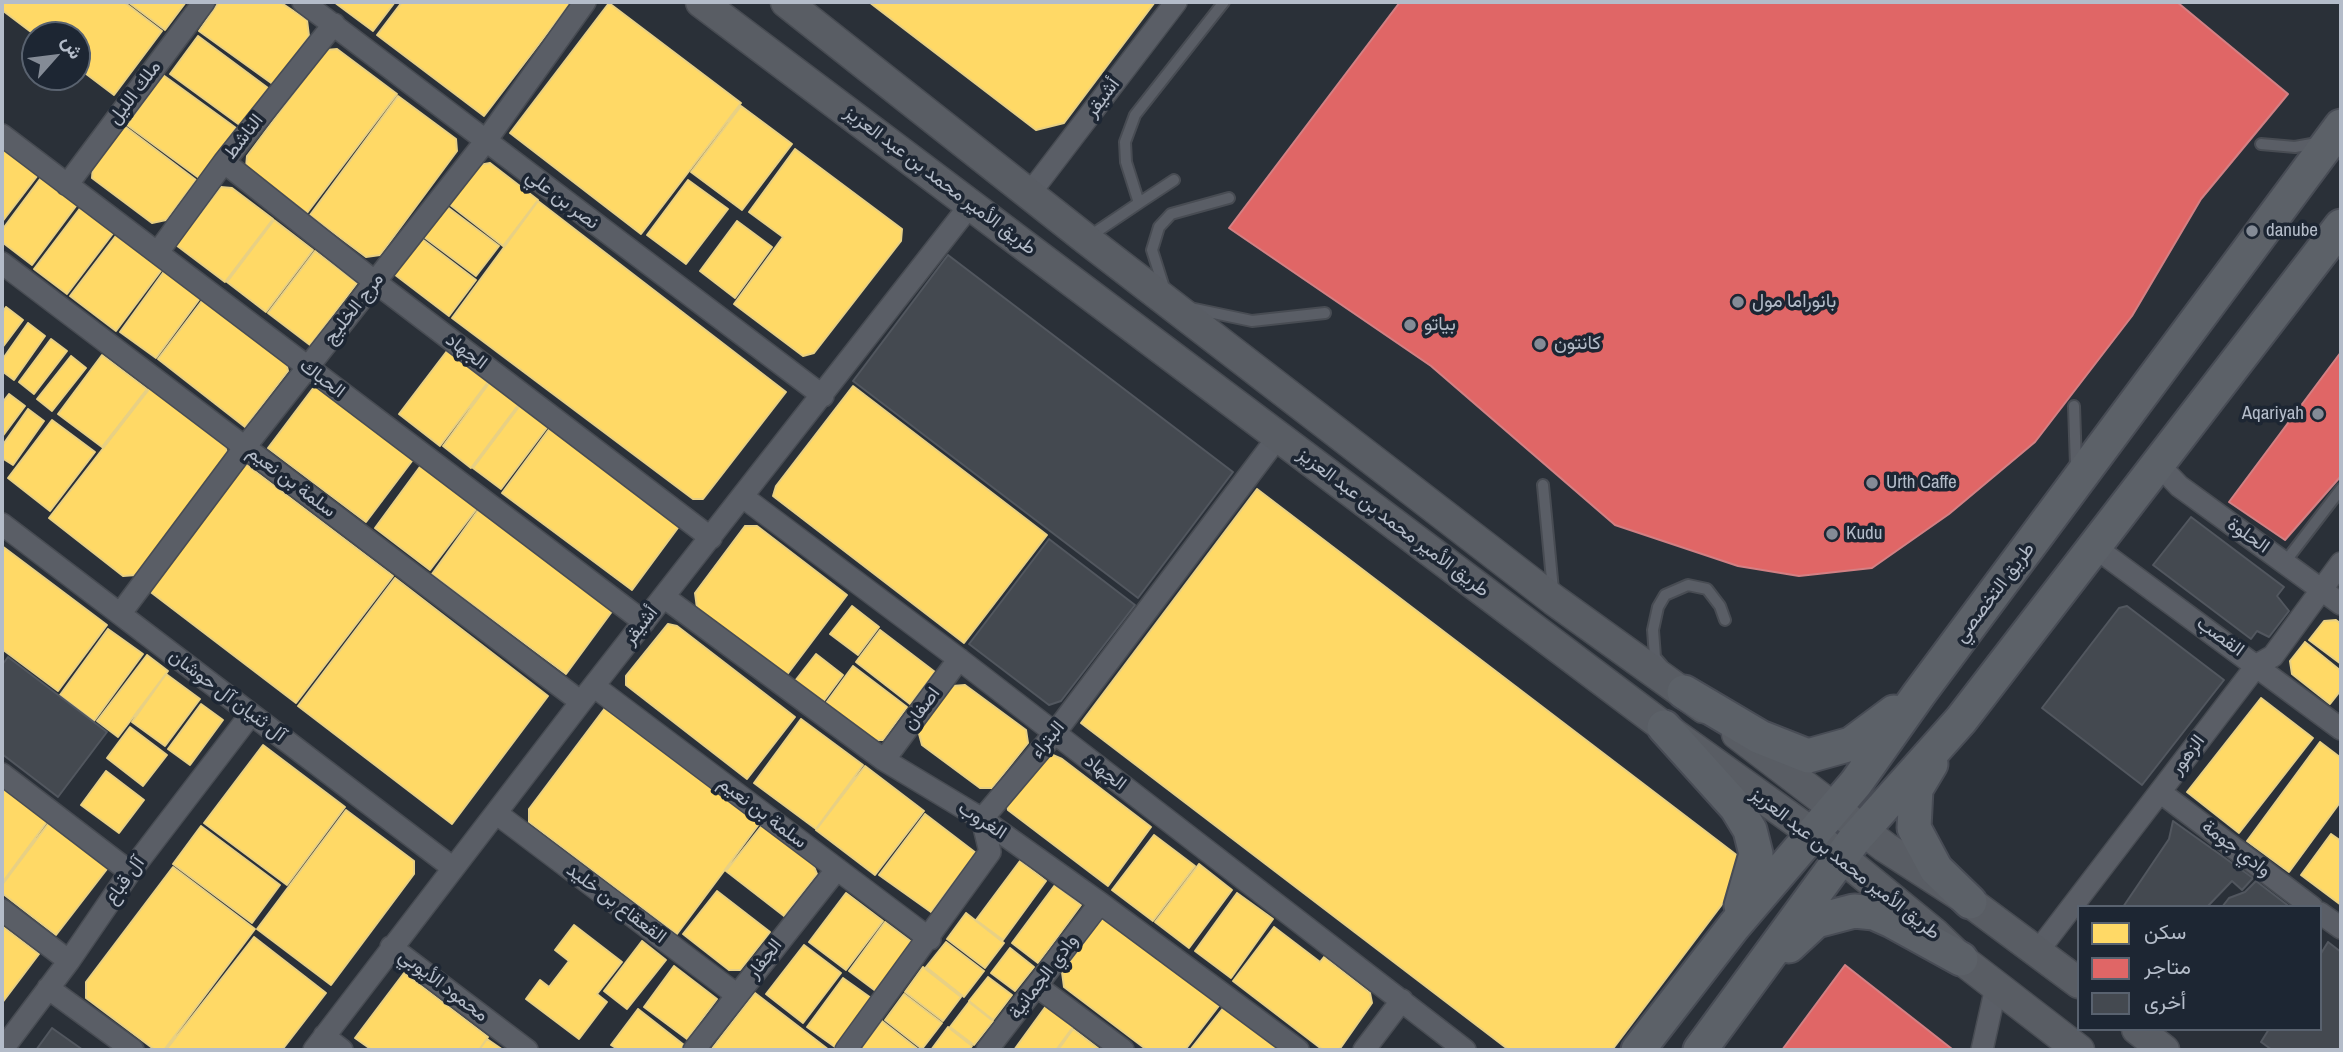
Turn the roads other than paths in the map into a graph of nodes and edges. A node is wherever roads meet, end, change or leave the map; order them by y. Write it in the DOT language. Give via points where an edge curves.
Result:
graph roads {
  1 [pos="204,2"];
  2 [pos="303,2"];
  3 [pos="584,2"];
  4 [pos="701,2"];
  5 [pos="786,2"];
  6 [pos="1176,2"];
  7 [pos="1224,2"];
  8 [pos="334,24"];
  9 [pos="2336,133"];
  10 [pos="2,135"];
  11 [pos="485,142"];
  12 [pos="2261,144"];
  13 [pos="224,162"];
  14 [pos="1174,180"];
  15 [pos="66,185"];
  16 [pos="1030,193"];
  17 [pos="1229,198"];
  18 [pos="1139,203"];
  19 [pos="971,204"];
  20 [pos="2341,226"];
  21 [pos="1086,239"];
  22 [pos="158,252"];
  23 [pos="2,263"];
  24 [pos="375,282"];
  25 [pos="1168,302"];
  26 [pos="1325,313"];
  27 [pos="1233,352"];
  28 [pos="307,368"];
  29 [pos="1209,385"];
  30 [pos="823,396"];
  31 [pos="2074,406"];
  32 [pos="1278,437"];
  33 [pos="245,447"];
  34 [pos="2158,464"];
  35 [pos="1543,485"];
  36 [pos="2075,487"];
  37 [pos="2341,489"];
  38 [pos="743,496"];
  39 [pos="2,524"];
  40 [pos="711,538"];
  41 [pos="2096,548"];
  42 [pos="2285,562"];
  43 [pos="2341,563"];
  44 [pos="2321,589"];
  45 [pos="664,597"];
  46 [pos="1554,600"];
  47 [pos="2341,604"];
  48 [pos="120,614"];
  49 [pos="1725,620"];
  50 [pos="643,622"];
  51 [pos="960,659"];
  52 [pos="2258,665"];
  53 [pos="1684,691"];
  54 [pos="588,694"];
  55 [pos="1919,694"];
  56 [pos="251,715"];
  57 [pos="1961,720"];
  58 [pos="1664,727"];
  59 [pos="2341,729"];
  60 [pos="1054,734"];
  61 [pos="1880,750"];
  62 [pos="884,760"];
  63 [pos="2,774"];
  64 [pos="1904,782"];
  65 [pos="2160,792"];
  66 [pos="1833,808"];
  67 [pos="496,813"];
  68 [pos="982,819"];
  69 [pos="1863,828"];
  70 [pos="1812,833"];
  71 [pos="1842,857"];
  72 [pos="453,868"];
  73 [pos="837,869"];
  74 [pos="130,872"];
  75 [pos="1970,902"];
  76 [pos="1100,903"];
  77 [pos="2309,905"];
  78 [pos="2,910"];
  79 [pos="2322,915"];
  80 [pos="1734,926"];
  81 [pos="2341,929"];
  82 [pos="1934,933"];
  83 [pos="930,939"];
  84 [pos="391,947"];
  85 [pos="2039,951"];
  86 [pos="1961,960"];
  87 [pos="69,961"];
  88 [pos="2077,981"];
  89 [pos="1749,983"];
  90 [pos="1038,987"];
  91 [pos="1996,987"];
  92 [pos="48,988"];
  93 [pos="737,995"];
  94 [pos="1402,1000"];
  95 [pos="2140,1031"];
  96 [pos="319,1043"];
  97 [pos="2,1048"];
  98 [pos="1984,1049"];
  99 [pos="133,1050"];
  100 [pos="342,1050"];
  101 [pos="527,1050"];
  102 [pos="694,1050"];
  103 [pos="846,1050"];
  104 [pos="987,1050"];
  105 [pos="1123,1050"];
  106 [pos="1298,1050"];
  107 [pos="1364,1050"];
  108 [pos="1465,1050"];
  109 [pos="1638,1050"];
  110 [pos="1700,1050"];
  111 [pos="2079,1050"];
  112 [pos="2164,1050"];
  1 -- 15 [label="street, ملك الليل"];
  2 -- 8 [label="street, نصر بن علي"];
  3 -- 11 [label="street, مرج الخليج"];
  4 -- 19 [label="main road, طريق الأمير محمد بن عبد العزيز"];
  5 -- 16 [label="main road, طريق الأمير محمد بن عبد العزيز"];
  6 -- 16 [label="street, أشيقر"];
  7 -- 18 [label="lane" via="1135,115 1125,142"];
  8 -- 11 [label="street, نصر بن علي"];
  8 -- 13 [label="street, الناشط"];
  9 -- 12 [label="lane" via="2295,147"];
  9 -- 36 [label="main road, طريق التخصصي"];
  10 -- 15 [label="street, الحباك"];
  11 -- 24 [label="street, مرج الخليج"];
  11 -- 30 [label="street, نصر بن علي"];
  13 -- 22 [label="street, الناشط"];
  13 -- 24 [label="street, الجهاد"];
  14 -- 18 [label="lane"];
  15 -- 22 [label="street, الحباك"];
  16 -- 21 [label="main road, طريق الأمير محمد بن عبد العزيز"];
  17 -- 25 [label="lane" via="1171,214 1159,227 1152,250"];
  18 -- 21 [label="lane"];
  19 -- 29 [label="main road, طريق الأمير محمد بن عبد العزيز"];
  19 -- 30 [label="street, أشيقر"];
  20 -- 34 [label="main road"];
  21 -- 25 [label="main road, طريق الأمير محمد بن عبد العزيز"];
  22 -- 28 [label="street, الحباك"];
  23 -- 33 [label="street, سلمة بن نعيم"];
  24 -- 28 [label="street, مرج الخليج"];
  24 -- 40 [label="street, الجهاد"];
  25 -- 26 [label="lane" via="1252,321"];
  25 -- 27 [label="main road, طريق الأمير محمد بن عبد العزيز"];
  27 -- 29 [label="main road"];
  27 -- 46 [label="main road, طريق الأمير محمد بن عبد العزيز"];
  28 -- 33 [label="street, مرج الخليج"];
  28 -- 50 [label="street, الحباك"];
  29 -- 32 [label="main road, طريق الأمير محمد بن عبد العزيز"];
  30 -- 38 [label="street, أشيقر"];
  31 -- 36 [label="lane"];
  32 -- 58 [label="main road, طريق الأمير محمد بن عبد العزيز"];
  32 -- 60 [label="street, البتراء"];
  33 -- 48 [label="street, مرج الخليج"];
  33 -- 54 [label="street, سلمة بن نعيم"];
  34 -- 41 [label="main road"];
  34 -- 42 [label="street, الحلوة" via="2179,486"];
  35 -- 46 [label="lane"];
  36 -- 55 [label="main road, طريق التخصصي"];
  37 -- 42 [label="lane"];
  38 -- 40 [label="street, أشيقر"];
  38 -- 51 [label="street, الجهاد"];
  39 -- 48 [label="street, آل ثنيان آل حوشان"];
  40 -- 45 [label="street, أشيقر"];
  41 -- 52 [label="street, القصب"];
  41 -- 57 [label="main road"];
  42 -- 44 [label="street, الحلوة"];
  43 -- 44 [label="street, الزهور"];
  44 -- 47 [label="street, الحلوة"];
  44 -- 52 [label="street, الزهور" via="2273,656"];
  45 -- 50 [label="street, أشيقر"];
  45 -- 62 [label="street, الغروب"];
  46 -- 53 [label="main road, طريق الأمير محمد بن عبد العزيز"];
  48 -- 56 [label="street, آل ثنيان آل حوشان"];
  49 -- 53 [label="lane" via="1707,589 1688,585 1665,595 1658,607 1653,631 1655,657"];
  50 -- 54 [label="street, أشيقر"];
  51 -- 60 [label="street, الجهاد"];
  51 -- 62 [label="street, اصفان"];
  52 -- 59 [label="street, القصب"];
  52 -- 65 [label="street, الزهور"];
  53 -- 55 [label="main road" via="1760,737 1808,756 1851,744"];
  53 -- 66 [label="main road, طريق الأمير محمد بن عبد العزيز"];
  54 -- 67 [label="street, أشيقر"];
  54 -- 73 [label="street, سلمة بن نعيم"];
  55 -- 61 [label="main road, طريق التخصصي"];
  56 -- 72 [label="street, آل ثنيان آل حوشان"];
  56 -- 74 [label="street, آل قباع"];
  57 -- 64 [label="main road"];
  57 -- 75 [label="main road" via="1916,789 1914,828 1936,869"];
  58 -- 70 [label="main road, طريق الأمير محمد بن عبد العزيز"];
  58 -- 80 [label="main road" via="1736,807 1754,844 1755,868"];
  60 -- 68 [label="street, البتراء"];
  60 -- 94 [label="street, الجهاد"];
  61 -- 64 [label="main road" via="1857,805 1859,813 1867,814"];
  61 -- 66 [label="main road, طريق التخصصي"];
  62 -- 68 [label="street, الغروب"];
  63 -- 74 [label="street"];
  64 -- 69 [label="main road"];
  65 -- 77 [label="street, وادي جومة"];
  65 -- 85 [label="street, الزهور"];
  66 -- 69 [label="main road, طريق الأمير محمد بن عبد العزيز"];
  66 -- 70 [label="main road, طريق التخصصي"];
  67 -- 72 [label="street, أشيقر"];
  67 -- 93 [label="street, القعقاع بن خليد"];
  68 -- 76 [label="street, الغروب"];
  68 -- 83 [label="street" via="990,852"];
  69 -- 71 [label="main road"];
  69 -- 75 [label="main road, طريق الأمير محمد بن عبد العزيز"];
  70 -- 71 [label="main road, طريق الأمير محمد بن عبد العزيز"];
  70 -- 80 [label="main road, طريق التخصصي"];
  71 -- 82 [label="main road, طريق الأمير محمد بن عبد العزيز"];
  71 -- 89 [label="main road"];
  72 -- 84 [label="street, أشيقر"];
  73 -- 83 [label="street, سلمة بن نعيم"];
  73 -- 93 [label="street, الجفار"];
  74 -- 87 [label="street, آل قباع"];
  75 -- 82 [label="main road" via="1946,899 1903,878 1894,885"];
  75 -- 85 [label="main road, طريق الأمير محمد بن عبد العزيز"];
  76 -- 90 [label="street, وادي الجمانية"];
  76 -- 106 [label="street, الغروب"];
  78 -- 87 [label="street"];
  79 -- 81 [label="street"];
  80 -- 109 [label="main road, طريق التخصصي"];
  82 -- 86 [label="main road, طريق الأمير محمد بن عبد العزيز"];
  83 -- 103 [label="street"];
  84 -- 96 [label="street, أشيقر"];
  84 -- 101 [label="street, محمود الأيوبي"];
  85 -- 88 [label="main road, طريق الأمير محمد بن عبد العزيز"];
  86 -- 89 [label="main road" via="1892,921 1854,911 1816,921"];
  86 -- 91 [label="main road, طريق الأمير محمد بن عبد العزيز"];
  87 -- 92 [label="street, آل قباع"];
  89 -- 110 [label="main road"];
  90 -- 104 [label="street, وادي الجمانية"];
  90 -- 105 [label="street"];
  91 -- 98 [label="street"];
  91 -- 111 [label="main road, طريق الأمير محمد بن عبد العزيز"];
  92 -- 97 [label="street, آل قباع"];
  92 -- 99 [label="street"];
  93 -- 102 [label="street, الجفار"];
  94 -- 107 [label="street"];
  94 -- 108 [label="street, الجهاد"];
  95 -- 112 [label="main road"];
  96 -- 100 [label="street"];
}
